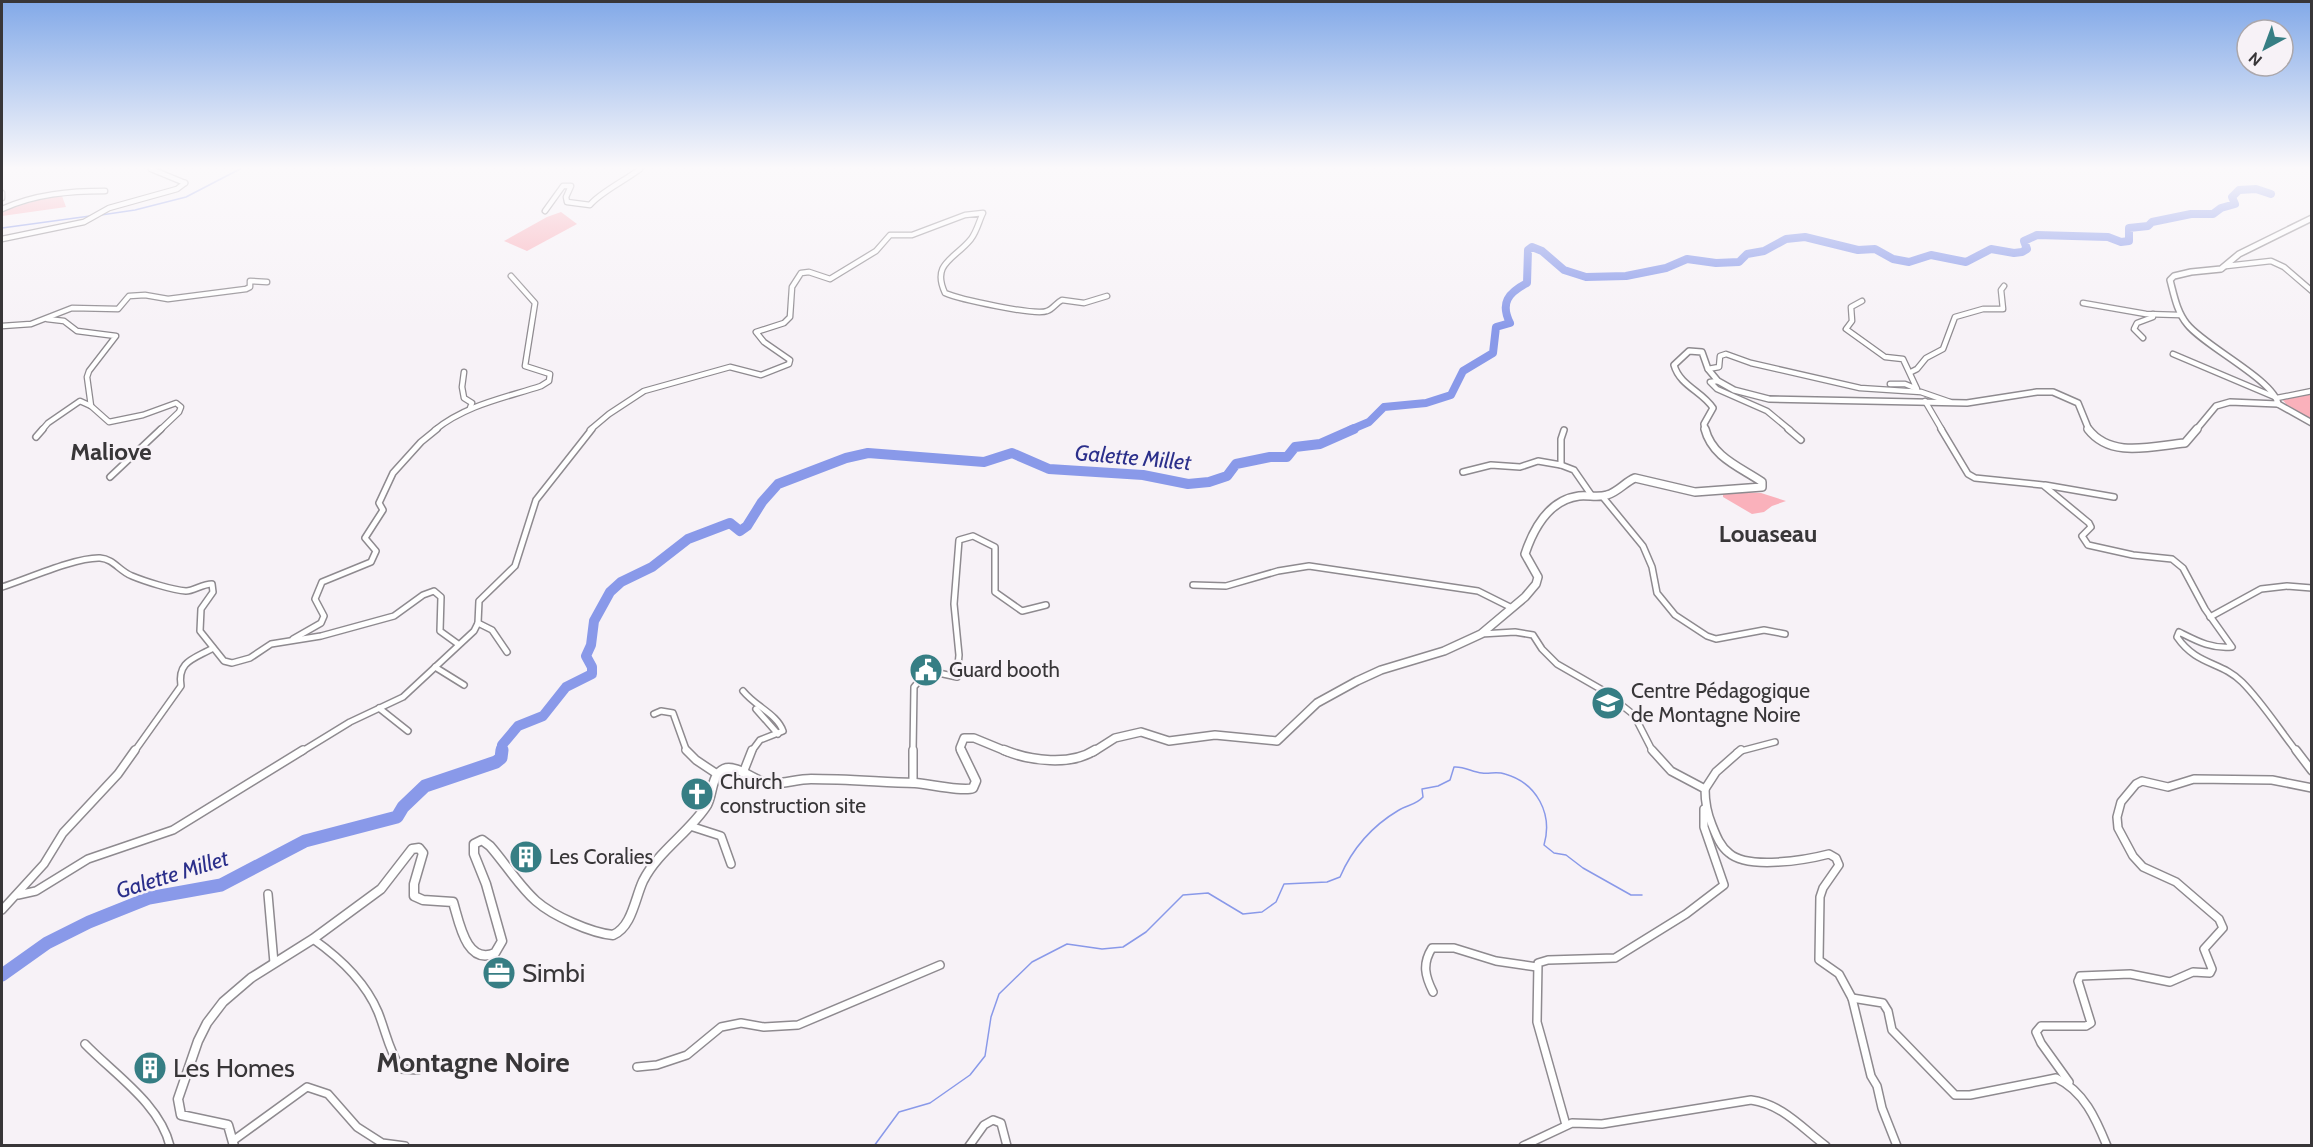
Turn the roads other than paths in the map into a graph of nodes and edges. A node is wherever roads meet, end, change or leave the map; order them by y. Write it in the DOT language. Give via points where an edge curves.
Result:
graph roads {
  1 [pos="81,223"];
  2 [pos="945,223"];
  3 [pos="979,223"];
  4 [pos="2303,223"];
  5 [pos="2,239"];
  6 [pos="2226,266"];
  7 [pos="511,276"];
  8 [pos="267,282"];
  9 [pos="2004,286"];
  10 [pos="2312,291"];
  11 [pos="1107,296"];
  12 [pos="1862,301"];
  13 [pos="2083,303"];
  14 [pos="2153,314"];
  15 [pos="2180,315"];
  16 [pos="46,319"];
  17 [pos="2,326"];
  18 [pos="2143,338"];
  19 [pos="2173,354"];
  20 [pos="1708,369"];
  21 [pos="464,372"];
  22 [pos="1911,372"];
  23 [pos="1718,381"];
  24 [pos="1890,384"];
  25 [pos="1917,389"];
  26 [pos="2312,391"];
  27 [pos="1925,401"];
  28 [pos="2277,401"];
  29 [pos="1950,402"];
  30 [pos="91,406"];
  31 [pos="470,408"];
  32 [pos="2312,423"];
  33 [pos="1564,430"];
  34 [pos="36,437"];
  35 [pos="1801,441"];
  36 [pos="1561,465"];
  37 [pos="1463,472"];
  38 [pos="110,477"];
  39 [pos="2043,484"];
  40 [pos="1592,496"];
  41 [pos="1602,496"];
  42 [pos="2114,496"];
  43 [pos="1193,585"];
  44 [pos="2,587"];
  45 [pos="2312,588"];
  46 [pos="1046,605"];
  47 [pos="1512,608"];
  48 [pos="2210,617"];
  49 [pos="478,623"];
  50 [pos="1481,634"];
  51 [pos="1785,634"];
  52 [pos="289,641"];
  53 [pos="458,644"];
  54 [pos="213,648"];
  55 [pos="507,652"];
  56 [pos="435,667"];
  57 [pos="464,685"];
  58 [pos="743,691"];
  59 [pos="379,708"];
  60 [pos="756,709"];
  61 [pos="654,714"];
  62 [pos="408,731"];
  63 [pos="778,734"];
  64 [pos="1775,742"];
  65 [pos="2312,771"];
  66 [pos="743,773"];
  67 [pos="717,774"];
  68 [pos="913,783"];
  69 [pos="2312,788"];
  70 [pos="1705,789"];
  71 [pos="1704,804"];
  72 [pos="690,826"];
  73 [pos="731,864"];
  74 [pos="268,894"];
  75 [pos="18,895"];
  76 [pos="2,910"];
  77 [pos="313,939"];
  78 [pos="274,963"];
  79 [pos="940,965"];
  80 [pos="1537,967"];
  81 [pos="1433,992"];
  82 [pos="1852,998"];
  83 [pos="85,1044"];
  84 [pos="637,1067"];
  85 [pos="418,1070"];
  86 [pos="2069,1082"];
  87 [pos="1566,1125"];
  88 [pos="234,1143"];
  89 [pos="170,1146"];
  90 [pos="405,1146"];
  91 [pos="969,1146"];
  92 [pos="1007,1146"];
  93 [pos="1522,1146"];
  94 [pos="1826,1146"];
  95 [pos="1896,1146"];
  96 [pos="2107,1146"];
  1 -- 5 [label="street"];
  2 -- 49 [label="street" via="912,235 890,235 876,251 830,279 807,271 801,273 792,287 790,317 756,332 790,360 789,364 761,375 730,367 674,381 644,391 609,414 587,433 536,500 515,566 479,601"];
  3 -- 11 [label="street" via="973,237 942,266 939,274 945,292 969,301 1030,312 1046,311 1062,300 1084,303"];
  4 -- 6 [label="street" via="2239,254"];
  6 -- 10 [label="street" via="2268,261 2293,273 2300,284"];
  6 -- 15 [label="street" via="2170,280"];
  7 -- 31 [label="street" via="535,303 525,366 550,374 549,381"];
  8 -- 16 [label="street" via="254,280 246,289 168,299 129,296 118,309 72,308"];
  9 -- 22 [label="street" via="2003,309 1983,309 1955,317 1943,349"];
  12 -- 22 [label="street" via="1851,307 1852,321 1846,329 1885,357 1903,359"];
  13 -- 14 [label="street"];
  14 -- 15 [label="street"];
  14 -- 18 [label="street" via="2134,329"];
  15 -- 28 [label="street" via="2201,338 2241,366"];
  16 -- 17 [label="street"];
  16 -- 30 [label="street" via="64,321 77,331 116,336 87,378"];
  19 -- 28 [label="street"];
  20 -- 23 [label="street"];
  20 -- 25 [label="street" via="1719,367 1720,356 1726,354 1757,366 1791,370 1840,385 1889,391"];
  20 -- 41 [label="street" via="1702,352 1698,351 1689,351 1674,365 1681,381 1708,399 1713,408 1704,424 1710,445 1762,482 1762,487 1695,492 1635,478"];
  21 -- 31 [label="street" via="462,387 464,398 472,403"];
  22 -- 25 [label="street"];
  23 -- 27 [label="street" via="1734,390 1770,399"];
  23 -- 35 [label="street" via="1710,382 1717,389 1767,411"];
  24 -- 25 [label="street"];
  25 -- 29 [label="street"];
  26 -- 28 [label="street"];
  27 -- 29 [label="street"];
  27 -- 39 [label="street" via="1968,474 1975,478"];
  28 -- 29 [label="street" via="2223,403 2185,442 2120,449 2094,438 2078,403 2053,392 2014,394 1974,403"];
  28 -- 32 [label="street"];
  30 -- 34 [label="street" via="80,401 69,406"];
  30 -- 38 [label="street" via="109,422 176,403 181,407"];
  31 -- 52 [label="street" via="436,429 393,473 379,503 383,510 379,520 365,538 376,551 375,556 371,562 322,582 315,599 324,616 321,623"];
  33 -- 36 [label="street"];
  36 -- 37 [label="street" via="1538,461 1520,467 1491,465"];
  36 -- 40 [label="street" via="1574,470"];
  39 -- 42 [label="street"];
  39 -- 48 [label="street" via="2089,523 2091,527 2082,536 2088,545 2178,562"];
  40 -- 41 [label="street"];
  40 -- 47 [label="street" via="1563,500 1547,511 1537,525 1526,554 1538,577 1536,584"];
  41 -- 51 [label="street" via="1643,546 1657,593 1675,615 1716,639 1764,630"];
  43 -- 47 [label="street" via="1229,585 1257,575 1309,566 1478,591"];
  44 -- 54 [label="street" via="98,558 111,560 134,577 187,591 212,584 213,592 201,609 200,631"];
  45 -- 48 [label="street" via="2284,587 2253,593"];
  46 -- 68 [label="street" via="1022,610 1004,599 995,592 995,547 975,536 959,540 954,604 957,677 934,672 914,687"];
  47 -- 50 [label="street"];
  48 -- 65 [label="street" via="2232,647 2202,644 2179,632 2177,637 2182,646 2199,661 2235,676 2247,687"];
  49 -- 53 [label="street"];
  49 -- 55 [label="street" via="492,630"];
  50 -- 68 [label="street" via="1357,681 1317,703 1277,741 1215,735 1169,741 1141,732 1115,738 1091,753 1073,758 1042,759 1016,755 969,737 961,741 960,748 974,772 973,788 967,791 935,783"];
  50 -- 70 [label="street" via="1520,631 1533,635 1557,664 1605,691 1634,715 1656,757 1671,771"];
  52 -- 53 [label="street" via="403,613 423,594 434,591 441,597 440,631"];
  52 -- 54 [label="street" via="271,644 250,658 232,663 224,661"];
  53 -- 56 [label="street"];
  54 -- 75 [label="street" via="182,666 181,686 160,716 118,774 63,833"];
  56 -- 57 [label="street"];
  56 -- 59 [label="street" via="403,697"];
  58 -- 63 [label="street" via="754,704 779,720 783,731"];
  59 -- 62 [label="street"];
  59 -- 75 [label="street" via="173,830 88,859 36,891"];
  60 -- 63 [label="street"];
  61 -- 67 [label="street" via="673,713 690,755"];
  63 -- 66 [label="street" via="756,743"];
  64 -- 70 [label="street" via="1738,751"];
  66 -- 67 [label="street" via="725,768"];
  66 -- 68 [label="street" via="774,784 808,779"];
  67 -- 72 [label="street" via="708,803"];
  69 -- 86 [label="street" via="2272,780 2194,779 2168,788 2142,782 2130,790 2121,802 2117,823 2135,860 2182,886 2219,919 2223,928 2203,950 2212,967 2210,974 2193,972 2170,982 2130,974 2079,976 2091,1023 2041,1026 2036,1032"];
  70 -- 71 [label="street"];
  71 -- 80 [label="street" via="1704,827 1725,878 1724,885 1615,958 1548,960"];
  71 -- 82 [label="street" via="1719,845 1739,860 1756,863 1829,854 1836,858 1839,865 1835,876 1820,895 1820,960 1839,974"];
  72 -- 73 [label="street" via="721,836"];
  72 -- 77 [label="street" via="675,838 644,879 626,924 613,935 574,923 536,901 482,840 473,849 502,941 495,953 481,956 470,945 461,934 453,902 426,901 414,896 423,853 416,848 409,850 381,889"];
  74 -- 78 [label="street"];
  75 -- 76 [label="street"];
  77 -- 78 [label="street"];
  77 -- 85 [label="street" via="349,966 361,981 401,1069"];
  78 -- 88 [label="street" via="234,992 207,1023 178,1100 182,1115 228,1125"];
  79 -- 84 [label="street" via="798,1024 764,1027 741,1023 721,1027 687,1055"];
  80 -- 81 [label="street" via="1490,960 1440,946 1432,948 1425,962 1425,976"];
  80 -- 87 [label="street" via="1537,1022"];
  82 -- 86 [label="street" via="1883,1003 1892,1030 1955,1095 2056,1078"];
  82 -- 95 [label="street" via="1871,1076"];
  83 -- 89 [label="street" via="168,1132"];
  86 -- 96 [label="street" via="2084,1101"];
  87 -- 93 [label="street"];
  87 -- 94 [label="street" via="1602,1124 1764,1100"];
  88 -- 90 [label="street" via="308,1088 328,1094 357,1127 382,1143"];
  91 -- 92 [label="street" via="984,1125 993,1120 1001,1123"];
}
